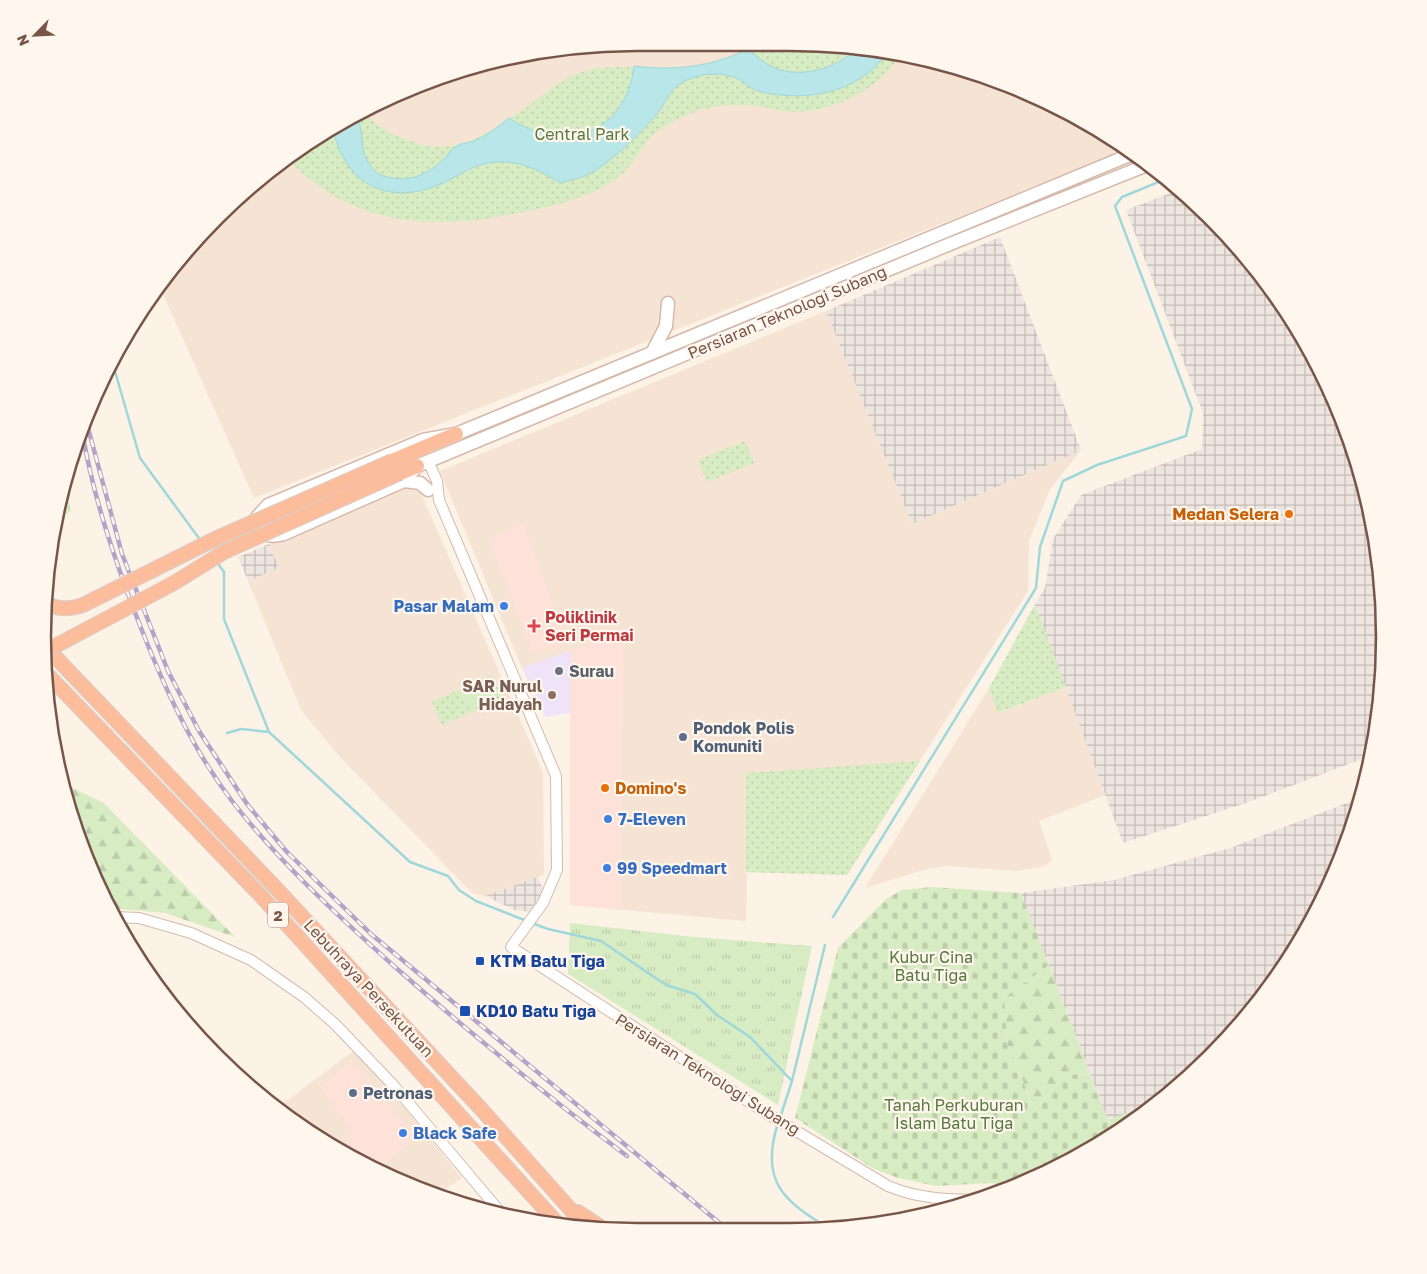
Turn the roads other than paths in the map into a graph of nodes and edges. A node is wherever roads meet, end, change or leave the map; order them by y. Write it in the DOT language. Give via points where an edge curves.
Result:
graph roads {
  1 [pos="1125,157"];
  2 [pos="1141,168"];
  3 [pos="944,231"];
  4 [pos="950,244"];
  5 [pos="668,303"];
  6 [pos="652,353"];
  7 [pos="520,408"];
  8 [pos="526,421"];
  9 [pos="456,434"];
  10 [pos="423,464"];
  11 [pos="399,472"];
  12 [pos="428,490"];
  13 [pos="439,500"];
  14 [pos="53,606"];
  15 [pos="52,648"];
  16 [pos="52,653"];
  17 [pos="53,681"];
  18 [pos="123,917"];
  19 [pos="954,1199"];
  20 [pos="494,1205"];
  21 [pos="573,1211"];
  22 [pos="551,1216"];
  23 [pos="580,1220"];
  24 [pos="591,1220"];
  1 -- 3 [label="main road, Persiaran Teknologi Subang"];
  2 -- 4 [label="main road, Persiaran Teknologi Subang"];
  3 -- 4 [label="main road"];
  3 -- 6 [label="main road, Persiaran Teknologi Subang"];
  4 -- 8 [label="main road, Persiaran Teknologi Subang"];
  5 -- 6 [label="main road" via="666,326"];
  6 -- 7 [label="main road, Persiaran Teknologi Subang"];
  7 -- 8 [label="main road"];
  7 -- 9 [label="main road, Persiaran Teknologi Subang"];
  8 -- 10 [label="main road, Persiaran Teknologi Subang"];
  9 -- 11 [label="highway"];
  9 -- 11 [label="main road, Persiaran Teknologi Subang" via="423,440 268,505 257,517 257,523 265,536 284,534"];
  10 -- 11 [label="highway"];
  10 -- 12 [label="street, Persiaran Teknologi Subang"];
  10 -- 13 [label="street, Persiaran Teknologi Subang" via="437,481"];
  11 -- 12 [label="main road"];
  11 -- 14 [label="highway, bridge" via="217,538 83,605 71,609"];
  11 -- 15 [label="highway, bridge" via="224,552 174,583"];
  12 -- 13 [label="street, Persiaran Teknologi Subang"];
  13 -- 19 [label="street, Persiaran Teknologi Subang" via="556,776 557,870 551,889 511,947 766,1113 888,1186 924,1198"];
  16 -- 21 [label="highway, Lebuhraya Persekutuan / 2" via="273,885"];
  17 -- 22 [label="highway, Lebuhraya Persekutuan / 2" via="261,896"];
  18 -- 20 [label="street" via="139,918 191,933 250,960 304,997 336,1025 395,1087"];
  21 -- 23 [label="highway, Lebuhraya Persekutuan / 2"];
  21 -- 24 [label="highway"];
}
